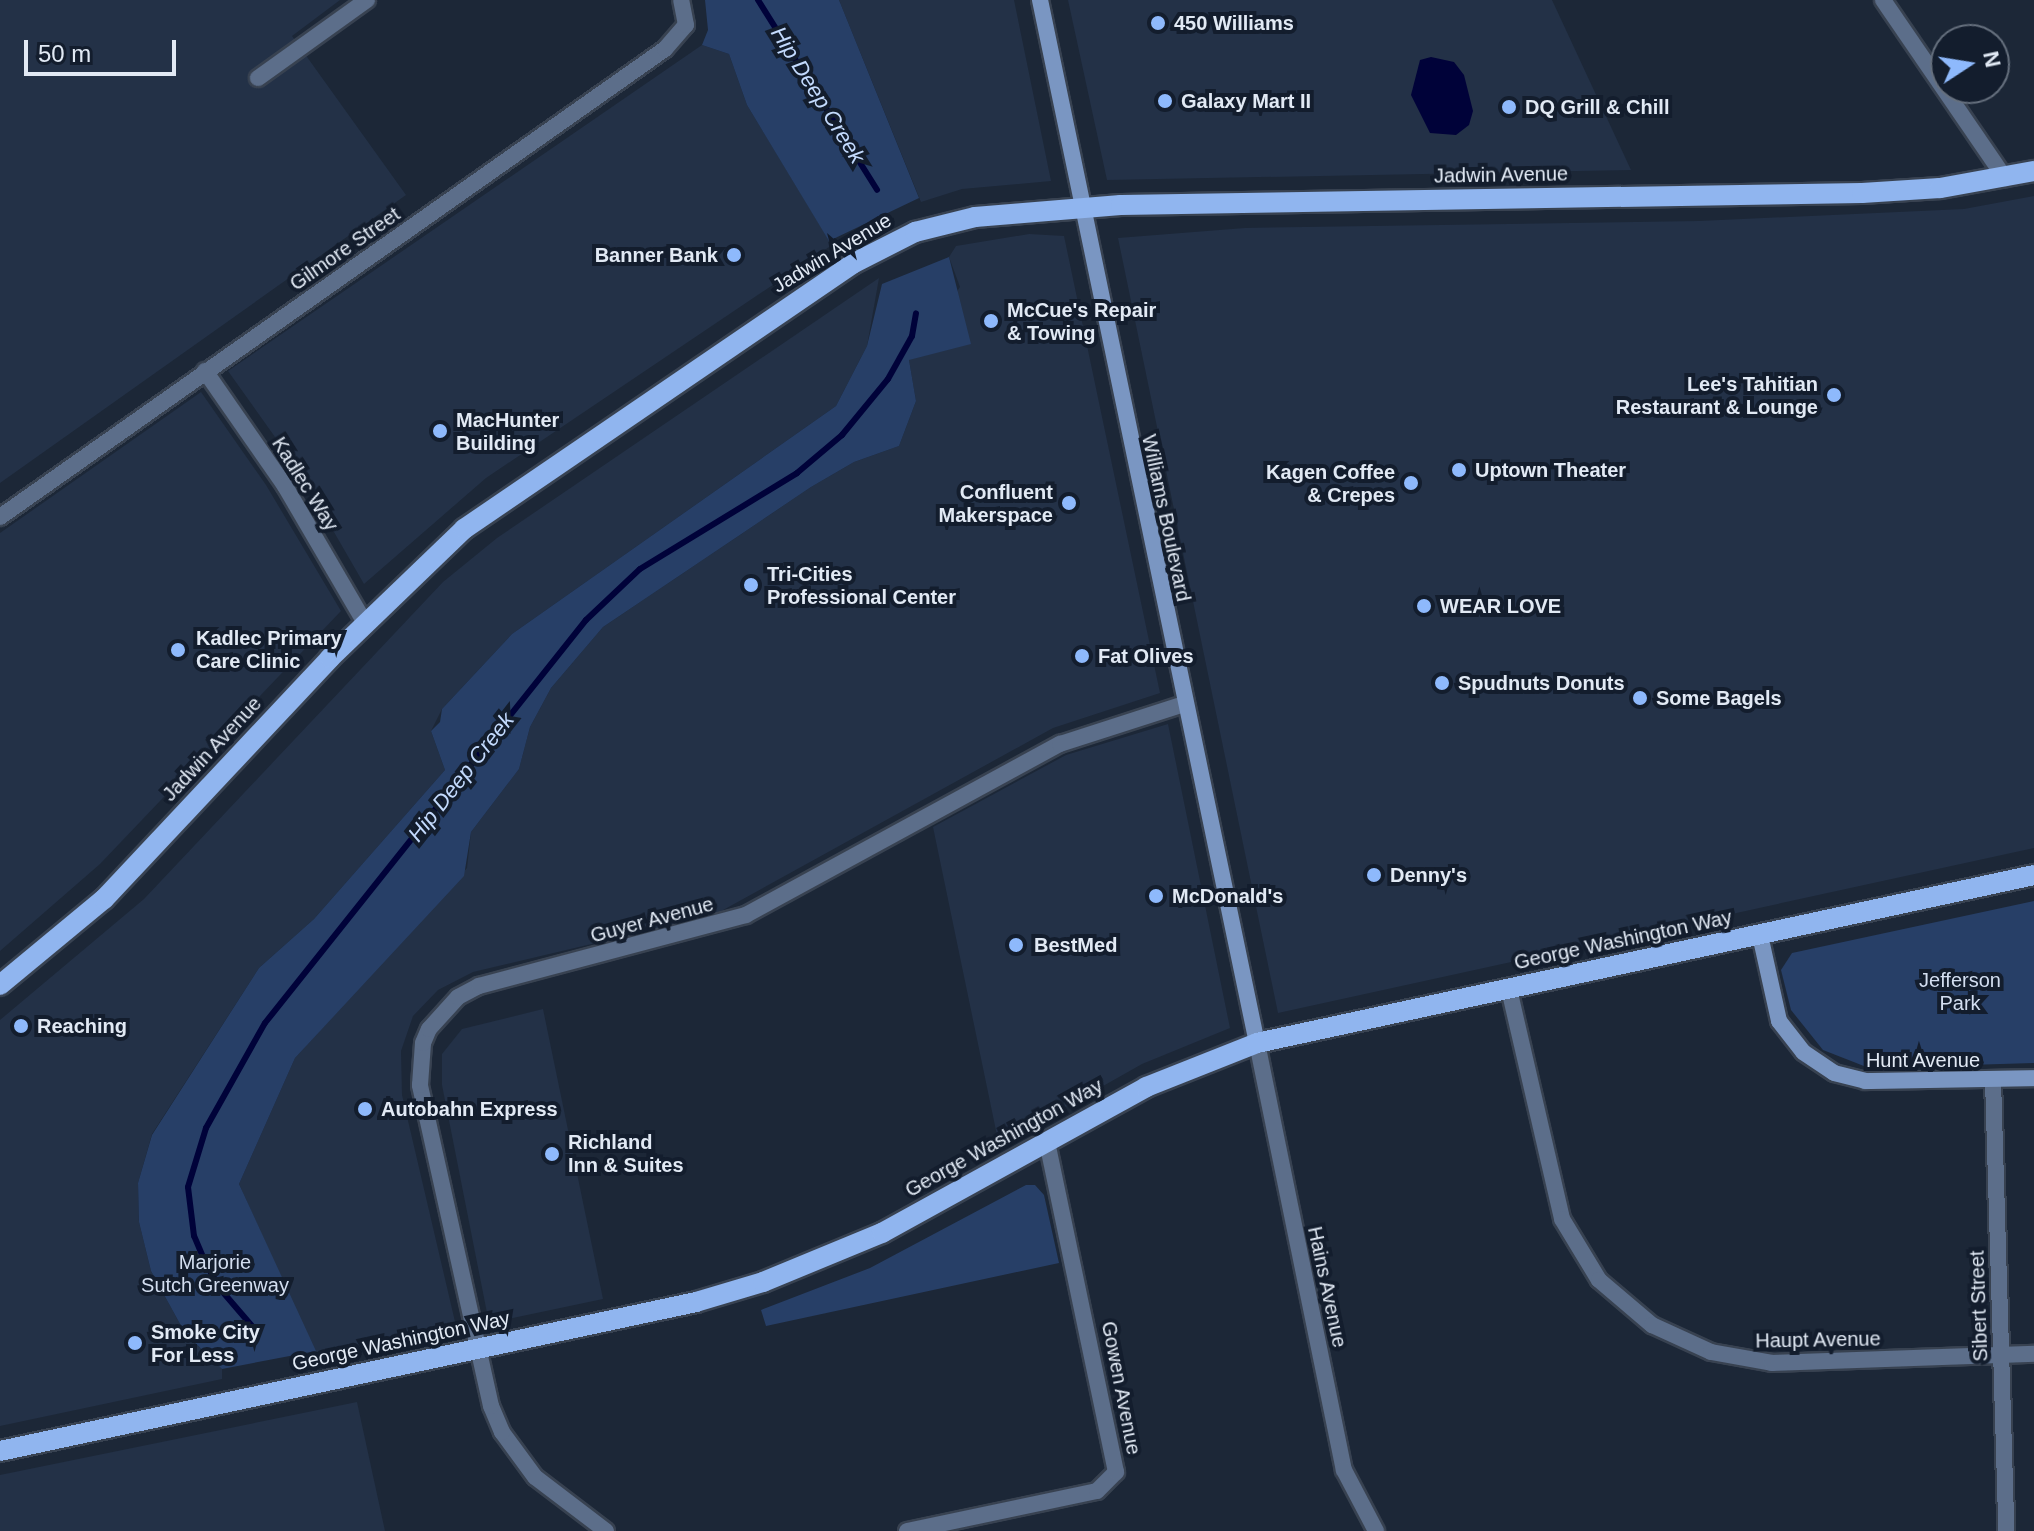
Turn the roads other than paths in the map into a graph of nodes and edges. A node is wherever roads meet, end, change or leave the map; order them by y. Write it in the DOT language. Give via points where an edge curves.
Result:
graph roads {
  1 [pos="367,0"];
  2 [pos="681,0"];
  3 [pos="1040,0"];
  4 [pos="1883,0"];
  5 [pos="258,78"];
  6 [pos="2034,171"];
  7 [pos="2005,178"];
  8 [pos="1082,208"];
  9 [pos="205,371"];
  10 [pos="0,517"];
  11 [pos="365,623"];
  12 [pos="1184,704"];
  13 [pos="2034,875"];
  14 [pos="1760,935"];
  15 [pos="0,985"];
  16 [pos="1509,989"];
  17 [pos="1257,1043"];
  18 [pos="2034,1078"];
  19 [pos="1993,1080"];
  20 [pos="1047,1142"];
  21 [pos="477,1350"];
  22 [pos="2034,1354"];
  23 [pos="2000,1355"];
  24 [pos="0,1451"];
  25 [pos="606,1531"];
  26 [pos="907,1531"];
  27 [pos="1376,1531"];
  28 [pos="2006,1531"];
  1 -- 5 [label="street"];
  2 -- 9 [label="street, Gilmore Street" via="686,25 670,46"];
  3 -- 8 [label="street, Williams Boulevard"];
  4 -- 7 [label="street"];
  6 -- 7 [label="main road, Jadwin Avenue"];
  7 -- 8 [label="main road, Jadwin Avenue" via="1862,193"];
  8 -- 11 [label="main road, Jadwin Avenue" via="935,225 852,264 511,493 432,556"];
  8 -- 12 [label="street, Williams Boulevard"];
  9 -- 10 [label="street, Gilmore Street"];
  9 -- 11 [label="street, Kadlec Way" via="285,486"];
  11 -- 15 [label="main road, Jadwin Avenue" via="120,883"];
  12 -- 17 [label="street, Williams Boulevard"];
  12 -- 21 [label="street, Guyer Avenue" via="1060,744 746,915 479,986 442,1012 423,1043 420,1085"];
  13 -- 14 [label="main road, George Washington Way"];
  14 -- 16 [label="main road, George Washington Way"];
  14 -- 19 [label="street, Hunt Avenue" via="1779,1021 1803,1052 1824,1068 1865,1081"];
  16 -- 17 [label="main road, George Washington Way"];
  16 -- 23 [label="street, Haupt Avenue" via="1562,1219 1599,1280 1652,1325 1711,1352 1772,1363"];
  17 -- 20 [label="main road, George Washington Way" via="1172,1074"];
  17 -- 27 [label="street, Hains Avenue" via="1344,1470"];
  18 -- 19 [label="street, Hunt Avenue"];
  19 -- 23 [label="street, Sibert Street"];
  20 -- 21 [label="main road, George Washington Way" via="882,1233 789,1274 696,1302"];
  20 -- 26 [label="street, Gowen Avenue" via="1116,1472 1097,1491"];
  21 -- 24 [label="main road, George Washington Way"];
  21 -- 25 [label="street" via="491,1406 519,1458 555,1494"];
  22 -- 23 [label="street, Haupt Avenue"];
  23 -- 28 [label="street, Sibert Street"];
}
